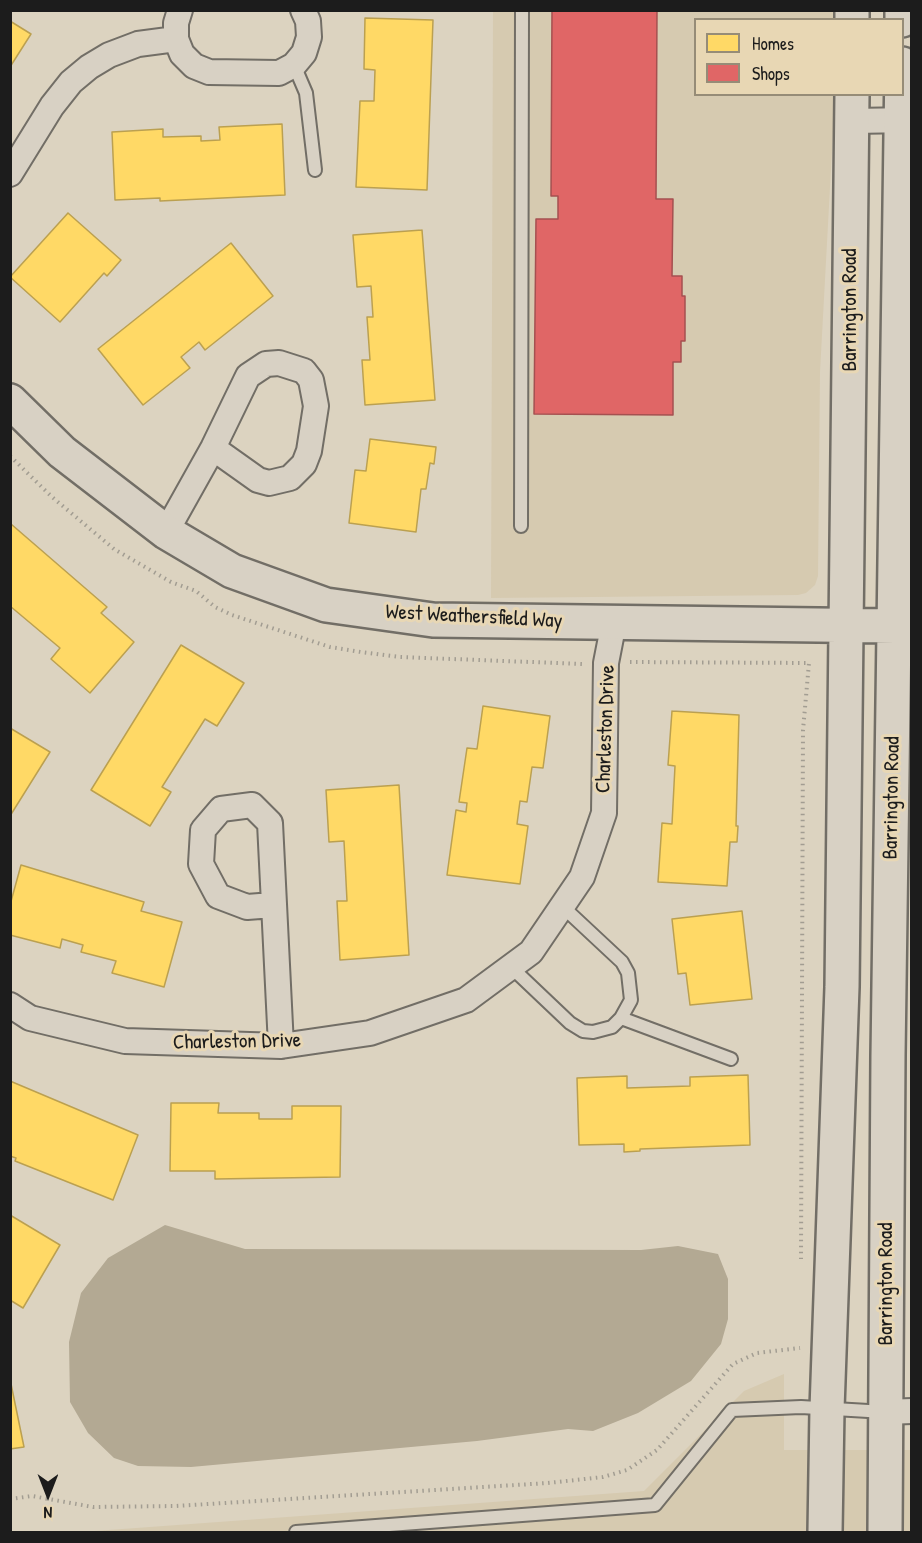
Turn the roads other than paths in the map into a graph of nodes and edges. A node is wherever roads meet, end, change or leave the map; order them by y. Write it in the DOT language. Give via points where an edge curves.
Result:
graph roads {
  1 [pos="180,10"];
  2 [pos="303,10"];
  3 [pos="522,10"];
  4 [pos="176,39"];
  5 [pos="294,65"];
  6 [pos="904,78"];
  7 [pos="852,108"];
  8 [pos="907,121"];
  9 [pos="315,170"];
  10 [pos="10,174"];
  11 [pos="10,401"];
  12 [pos="213,448"];
  13 [pos="521,526"];
  14 [pos="166,532"];
  15 [pos="614,622"];
  16 [pos="848,625"];
  17 [pos="903,626"];
  18 [pos="273,905"];
  19 [pos="562,906"];
  20 [pos="511,967"];
  21 [pos="10,1005"];
  22 [pos="621,1018"];
  23 [pos="281,1046"];
  24 [pos="731,1059"];
  25 [pos="827,1409"];
  26 [pos="898,1412"];
  27 [pos="296,1533"];
  28 [pos="825,1533"];
  29 [pos="885,1533"];
  1 -- 4 [label="street"];
  2 -- 5 [label="street" via="309,37 304,53"];
  3 -- 13 [label="lane"];
  4 -- 5 [label="street" via="182,54 194,66 209,72 279,73"];
  4 -- 10 [label="street" via="138,44 89,67 52,106"];
  5 -- 9 [label="lane" via="306,93"];
  6 -- 8 [label="main road, Barrington Road"];
  7 -- 8 [label="street"];
  7 -- 16 [label="main road, Barrington Road"];
  8 -- 17 [label="main road, Barrington Road"];
  11 -- 14 [label="main road, West Weathersfield Way" via="62,452"];
  12 -- 12 [label="street" via="258,480 270,483 290,478 304,464 309,451 316,406 311,380 294,366 266,364 257,369 248,376"];
  12 -- 14 [label="street"];
  14 -- 15 [label="main road, West Weathersfield Way" via="232,571 326,604 433,620"];
  15 -- 16 [label="main road, West Weathersfield Way"];
  15 -- 19 [label="street, Charleston Drive" via="606,663 604,813 582,877"];
  16 -- 17 [label="main road, West Weathersfield Way"];
  16 -- 25 [label="main road, Barrington Road" via="842,987"];
  17 -- 26 [label="main road, Barrington Road"];
  18 -- 23 [label="street"];
  19 -- 20 [label="street, Charleston Drive" via="531,952"];
  19 -- 22 [label="lane" via="628,973 631,999"];
  20 -- 22 [label="lane" via="583,1031 612,1027"];
  20 -- 23 [label="street, Charleston Drive" via="466,1000 369,1033"];
  21 -- 23 [label="street, Charleston Drive" via="30,1018 125,1041"];
  22 -- 24 [label="lane"];
  25 -- 26 [label="lane"];
  25 -- 27 [label="lane" via="732,1410 655,1505"];
  25 -- 28 [label="main road, Barrington Road"];
  26 -- 29 [label="main road, Barrington Road"];
}
